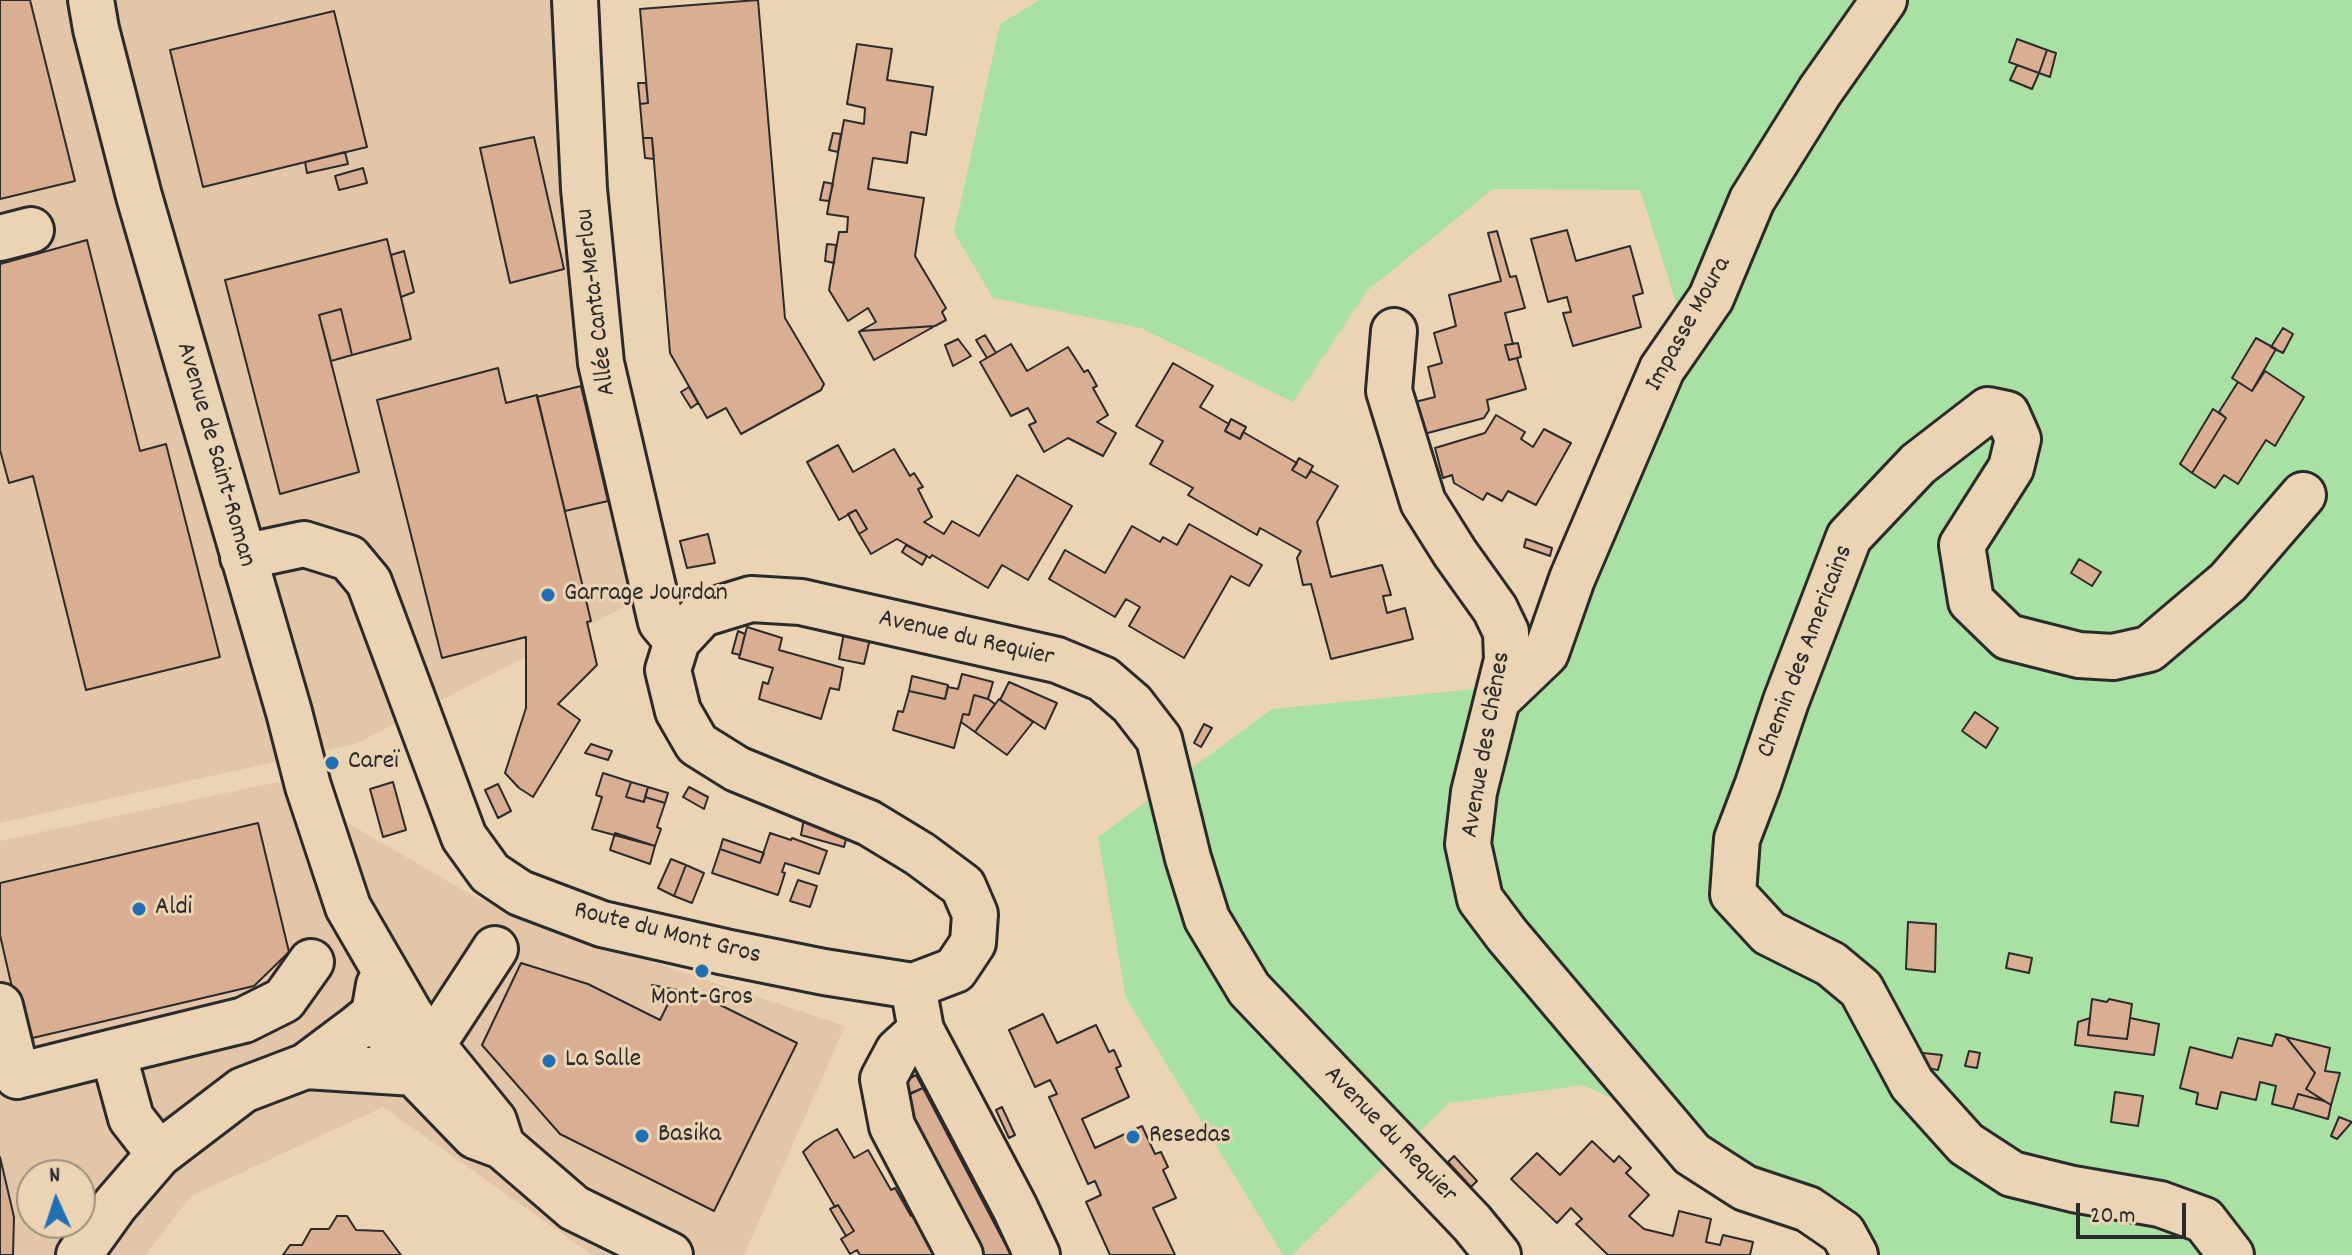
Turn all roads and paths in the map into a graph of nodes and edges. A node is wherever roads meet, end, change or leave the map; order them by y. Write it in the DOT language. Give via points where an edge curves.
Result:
graph roads {
  1 [pos="91,0"];
  2 [pos="575,0"];
  3 [pos="1884,0"];
  4 [pos="1394,331"];
  5 [pos="2303,495"];
  6 [pos="243,557"];
  7 [pos="677,641"];
  8 [pos="1497,700"];
  9 [pos="348,907"];
  10 [pos="495,949"];
  11 [pos="311,962"];
  12 [pos="382,967"];
  13 [pos="913,986"];
  14 [pos="0,1006"];
  15 [pos="374,1014"];
  16 [pos="921,1030"];
  17 [pos="113,1052"];
  18 [pos="423,1060"];
  19 [pos="306,1066"];
  20 [pos="159,1154"];
  21 [pos="79,1255"];
  22 [pos="670,1255"];
  23 [pos="960,1255"];
  24 [pos="1037,1255"];
  25 [pos="1498,1255"];
  26 [pos="1855,1255"];
  27 [pos="2230,1255"];
  1 -- 6 [label="street, Avenue de Saint-Roman" via="139,196"];
  2 -- 7 [label="street, Allée Canta-Merlou" via="584,189 601,363 661,622"];
  3 -- 8 [label="street, Impasse Moura" via="1752,200 1711,298 1662,369 1546,653"];
  4 -- 8 [label="street, Avenue des Chênes" via="1389,391 1423,502 1506,632 1507,660"];
  5 -- 27 [label="street, Chemin des Americains" via="2228,582 2149,649 2113,657 2079,655 2008,637 1971,601 1962,545 2011,468 2018,439 2007,414 1988,410 1918,464 1849,537 1737,839 1733,894 1769,933 1831,964 1861,989 1912,1084 1966,1144 2012,1174 2160,1204 2204,1220"];
  6 -- 9 [label="street, Avenue de Saint-Roman"];
  6 -- 13 [label="street, Route du Mont Gros" via="304,544 349,558 369,582 464,837 490,873 520,893 602,924"];
  7 -- 13 [label="street" via="668,670 678,711 697,744 737,769 869,823 963,886 975,914 973,943 955,970"];
  7 -- 25 [label="street, Avenue du Requier" via="702,614 751,599 801,602 1057,660 1103,679 1132,704 1159,739 1207,919 1249,989"];
  8 -- 26 [label="street, Avenue des Chênes" via="1474,792 1468,844 1480,899 1692,1154 1745,1188 1808,1209 1843,1233"];
  9 -- 12 [label="street, Avenue de Saint-Roman"];
  9 -- 15 [label="street, Avenue de Saint-Roman" via="355,963"];
  10 -- 18 [label="street"];
  11 -- 17 [label="street" via="284,1000 244,1020"];
  12 -- 15 [label="street"];
  12 -- 18 [label="street, Avenue de Saint-Roman" via="410,1014"];
  13 -- 16 [label="street"];
  14 -- 17 [label="street" via="17,1076"];
  15 -- 18 [label="street, Avenue de Saint-Roman"];
  15 -- 19 [label="street"];
  16 -- 23 [label="street" via="898,1051 883,1079 892,1126"];
  16 -- 24 [label="street"];
  17 -- 20 [label="street" via="131,1118"];
  18 -- 19 [label="street"];
  18 -- 22 [label="street, Avenue de Saint-Roman" via="475,1136 502,1146 574,1208"];
  19 -- 20 [label="street" via="243,1090"];
  20 -- 21 [label="street"];
}
